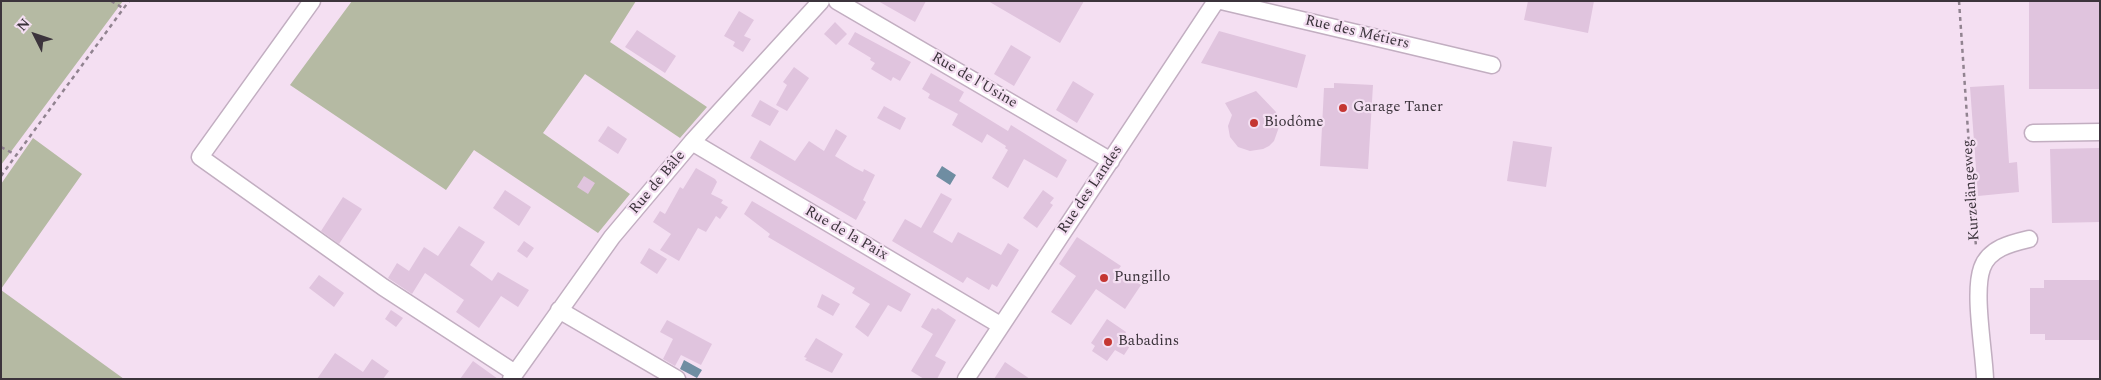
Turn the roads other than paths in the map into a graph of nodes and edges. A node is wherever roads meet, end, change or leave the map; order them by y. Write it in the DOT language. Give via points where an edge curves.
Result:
graph roads {
  1 [pos="312,1"];
  2 [pos="821,1"];
  3 [pos="837,1"];
  4 [pos="1216,1"];
  5 [pos="1221,1"];
  6 [pos="1492,65"];
  7 [pos="2100,132"];
  8 [pos="2033,133"];
  9 [pos="692,142"];
  10 [pos="1111,161"];
  11 [pos="2029,239"];
  12 [pos="560,310"];
  13 [pos="1000,324"];
  14 [pos="513,376"];
  15 [pos="677,379"];
  16 [pos="966,379"];
  17 [pos="1985,379"];
  1 -- 14 [label="street" via="200,157"];
  2 -- 9 [label="street, Rue de Bâle"];
  3 -- 10 [label="street, Rue de l'Usine"];
  4 -- 10 [label="street, Rue des Landes"];
  5 -- 6 [label="street, Rue des Métiers"];
  7 -- 8 [label="street"];
  9 -- 12 [label="street, Rue de Bâle" via="612,237"];
  9 -- 13 [label="street, Rue de la Paix"];
  10 -- 13 [label="street, Rue des Landes"];
  11 -- 17 [label="street" via="2010,243 1982,267 1979,288"];
  12 -- 14 [label="street, Rue de Bâle"];
  12 -- 15 [label="street"];
  13 -- 16 [label="street, Rue des Landes"];
}
